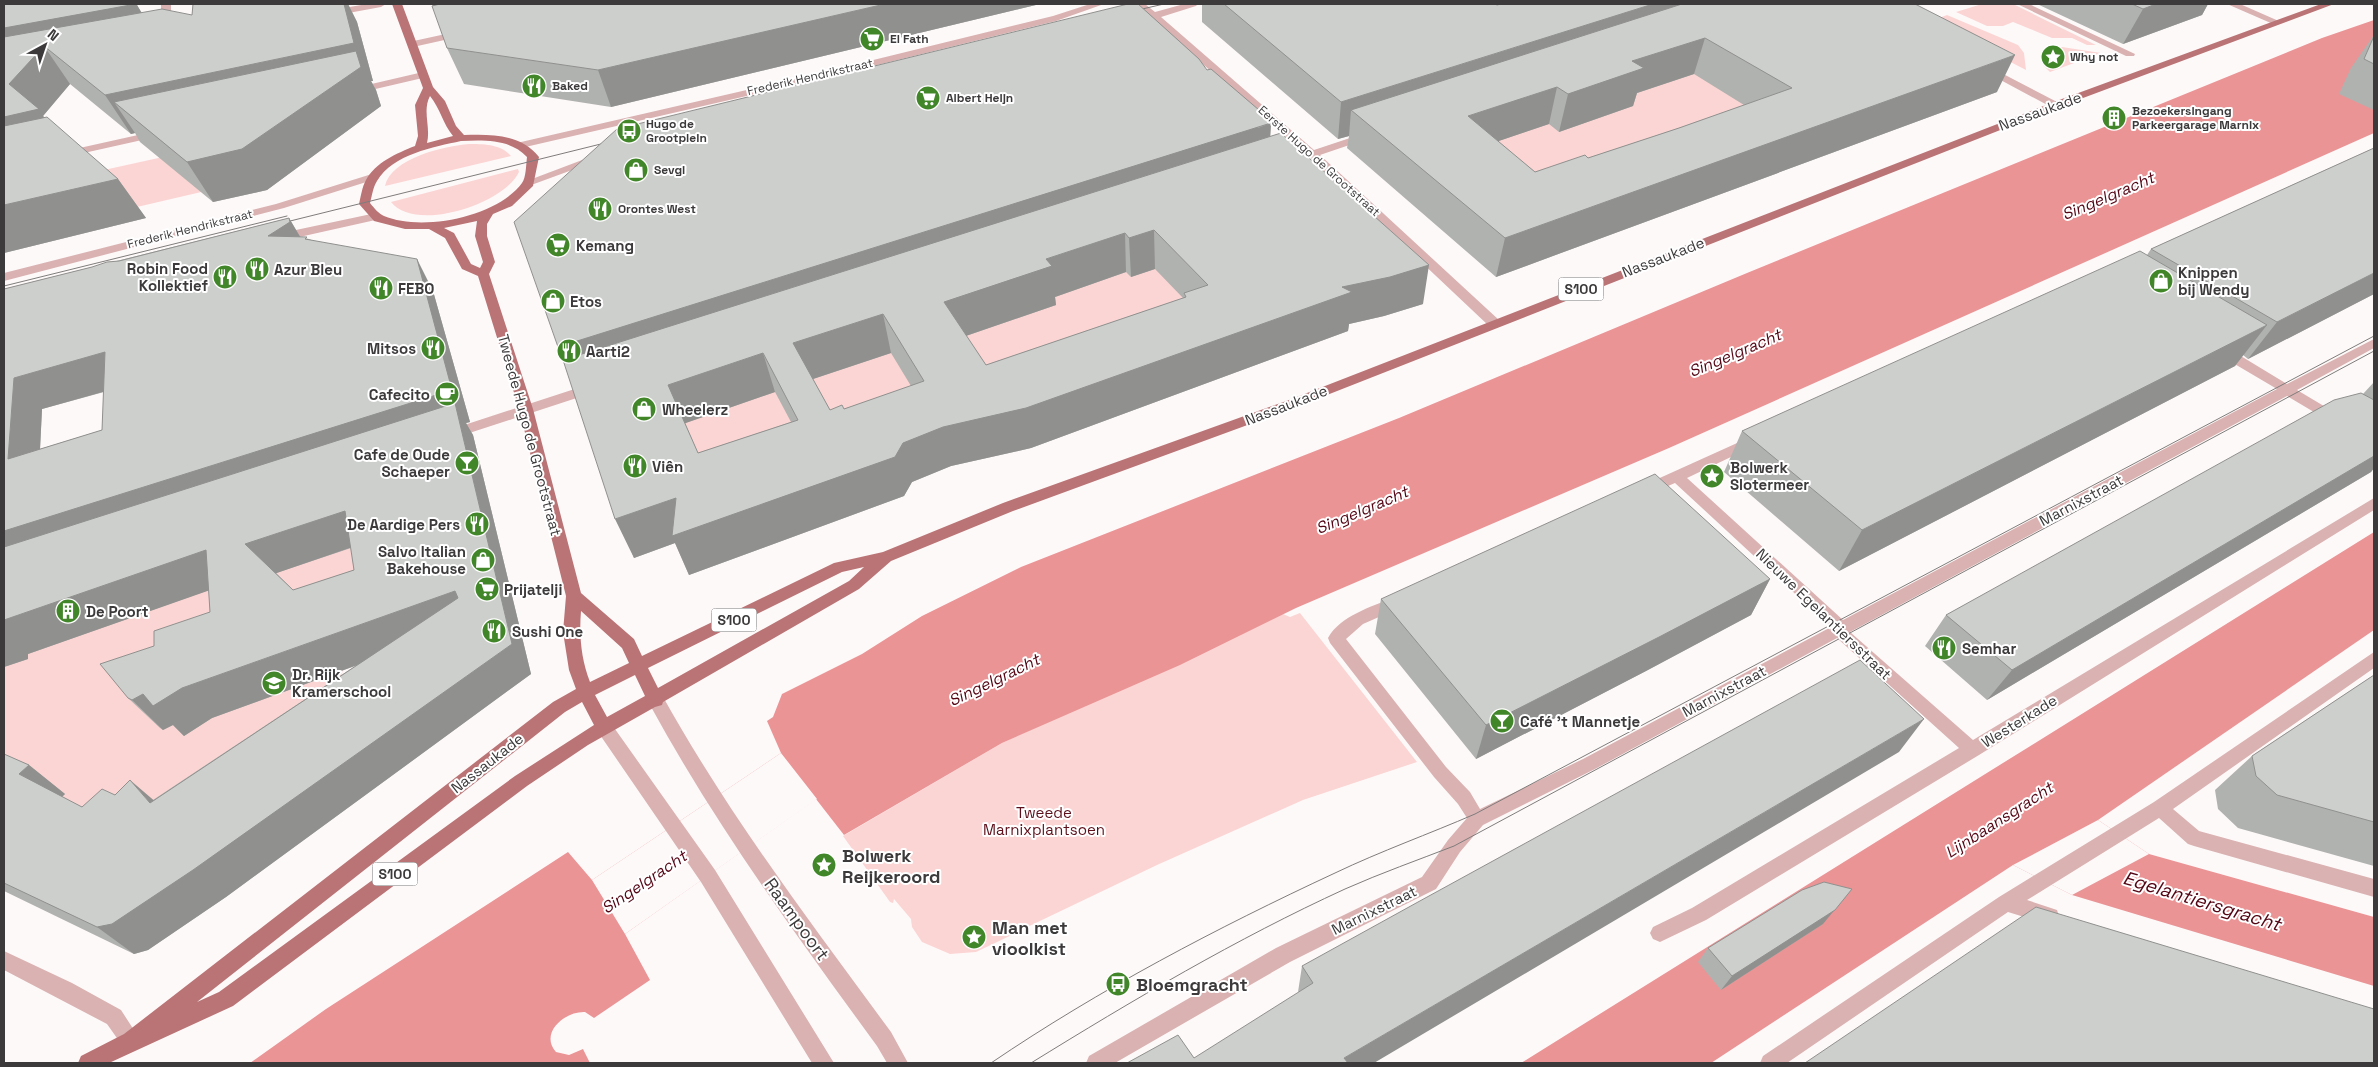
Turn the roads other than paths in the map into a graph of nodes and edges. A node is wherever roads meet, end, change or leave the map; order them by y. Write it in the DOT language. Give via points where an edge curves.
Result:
graph roads {
  1 [pos="166,4"];
  2 [pos="381,4"];
  3 [pos="397,4"];
  4 [pos="1099,4"];
  5 [pos="1140,4"];
  6 [pos="1192,4"];
  7 [pos="2022,4"];
  8 [pos="2232,4"];
  9 [pos="2328,4"];
  10 [pos="321,16"];
  11 [pos="1155,16"];
  12 [pos="2276,22"];
  13 [pos="1126,24"];
  14 [pos="470,31"];
  15 [pos="166,37"];
  16 [pos="413,44"];
  17 [pos="2130,54"];
  18 [pos="1975,63"];
  19 [pos="423,75"];
  20 [pos="428,88"];
  21 [pos="344,93"];
  22 [pos="2054,104"];
  23 [pos="169,131"];
  24 [pos="1380,132"];
  25 [pos="461,138"];
  26 [pos="521,145"];
  27 [pos="420,148"];
  28 [pos="606,154"];
  29 [pos="1313,154"];
  30 [pos="52,157"];
  31 [pos="1275,166"];
  32 [pos="375,176"];
  33 [pos="530,182"];
  34 [pos="488,213"];
  35 [pos="376,216"];
  36 [pos="434,227"];
  37 [pos="269,240"];
  38 [pos="483,274"];
  39 [pos="4,277"];
  40 [pos="1494,323"];
  41 [pos="2374,343"];
  42 [pos="2213,345"];
  43 [pos="602,385"];
  44 [pos="2287,390"];
  45 [pos="526,409"];
  46 [pos="2342,423"];
  47 [pos="1766,436"];
  48 [pos="440,437"];
  49 [pos="1677,477"];
  50 [pos="1632,497"];
  51 [pos="2374,503"];
  52 [pos="886,558"];
  53 [pos="574,596"];
  54 [pos="1410,596"];
  55 [pos="1841,629"];
  56 [pos="639,666"];
  57 [pos="2370,666"];
  58 [pos="585,692"];
  59 [pos="656,700"];
  60 [pos="604,727"];
  61 [pos="1973,750"];
  62 [pos="2160,808"];
  63 [pos="1477,819"];
  64 [pos="2374,888"];
  65 [pos="2006,903"];
  66 [pos="2072,922"];
  67 [pos="1660,932"];
  68 [pos="4,960"];
  69 [pos="131,1041"];
  70 [pos="88,1063"];
  71 [pos="824,1063"];
  72 [pos="898,1063"];
  73 [pos="1096,1063"];
  74 [pos="1770,1063"];
  1 -- 15 [label="street"];
  2 -- 10 [label="street"];
  3 -- 16 [label="main road"];
  4 -- 26 [label="street, Frederik Hendrikstraat" via="1056,18 836,72"];
  5 -- 11 [label="street, Eerste Hugo de Grootstraat"];
  6 -- 11 [label="street"];
  7 -- 17 [label="street"];
  8 -- 12 [label="street"];
  9 -- 12 [label="main road, Nassaukade / S100"];
  11 -- 13 [label="street"];
  11 -- 29 [label="street, Eerste Hugo de Grootstraat"];
  12 -- 22 [label="main road, Nassaukade / S100"];
  14 -- 16 [label="street"];
  16 -- 19 [label="main road"];
  18 -- 22 [label="street"];
  19 -- 20 [label="main road"];
  19 -- 21 [label="street"];
  20 -- 25 [label="main road" via="440,101 451,127"];
  20 -- 27 [label="main road" via="420,105 423,136"];
  22 -- 40 [label="main road, Nassaukade / S100"];
  23 -- 30 [label="street"];
  24 -- 29 [label="street"];
  25 -- 26 [label="main road" via="487,138"];
  25 -- 27 [label="main road"];
  26 -- 33 [label="main road" via="533,157 534,172"];
  27 -- 32 [label="main road" via="397,159"];
  28 -- 33 [label="street"];
  29 -- 31 [label="street"];
  29 -- 40 [label="street, Eerste Hugo de Grootstraat"];
  32 -- 35 [label="main road" via="364,200"];
  32 -- 39 [label="street, Frederik Hendrikstraat" via="280,206"];
  33 -- 34 [label="main road" via="520,193"];
  34 -- 36 [label="main road"];
  34 -- 38 [label="main road, Tweede Hugo de Grootstraat" via="482,219 479,236 489,262"];
  35 -- 36 [label="main road" via="402,226"];
  35 -- 37 [label="street"];
  36 -- 38 [label="main road" via="450,236 466,266"];
  38 -- 45 [label="main road, Tweede Hugo de Grootstraat"];
  40 -- 52 [label="main road, Nassaukade / S100" via="1294,403 1008,507"];
  41 -- 44 [label="street, Marnixstraat"];
  42 -- 44 [label="street"];
  43 -- 45 [label="street"];
  44 -- 46 [label="street"];
  44 -- 55 [label="street, Marnixstraat"];
  45 -- 48 [label="street"];
  45 -- 53 [label="main road, Tweede Hugo de Grootstraat"];
  47 -- 49 [label="street"];
  49 -- 50 [label="street"];
  49 -- 55 [label="street, Nieuwe Egelantiersstraat" via="1807,594"];
  51 -- 61 [label="street, Westerkade"];
  52 -- 56 [label="main road, Nassaukade / S100" via="839,568"];
  52 -- 59 [label="main road, Nassaukade / S100" via="854,584"];
  53 -- 56 [label="main road" via="628,644"];
  53 -- 58 [label="main road, Tweede Hugo de Grootstraat" via="571,632 577,670"];
  54 -- 63 [label="street" via="1357,620 1336,638 1464,798"];
  55 -- 61 [label="street, Nieuwe Egelantiersstraat" via="1844,636"];
  55 -- 63 [label="street, Marnixstraat" via="1589,764"];
  56 -- 58 [label="main road, Nassaukade / S100"];
  56 -- 59 [label="main road"];
  57 -- 62 [label="street"];
  58 -- 60 [label="main road, Tweede Hugo de Grootstraat"];
  58 -- 69 [label="main road, Nassaukade / S100" via="559,707"];
  59 -- 60 [label="main road, Nassaukade / S100"];
  59 -- 72 [label="street, Raampoort" via="687,758 746,849"];
  60 -- 69 [label="main road, Nassaukade / S100" via="513,786 226,999"];
  60 -- 71 [label="street, Tweede Hugo de Grootstraat" via="708,876"];
  61 -- 67 [label="street, Westerkade" via="1699,914"];
  62 -- 64 [label="street" via="2194,838"];
  62 -- 65 [label="street"];
  63 -- 73 [label="street, Marnixstraat" via="1429,883 1284,956"];
  65 -- 66 [label="street"];
  65 -- 74 [label="street"];
  68 -- 69 [label="street" via="114,1017"];
  69 -- 70 [label="main road, Nassaukade / S100"];
}
